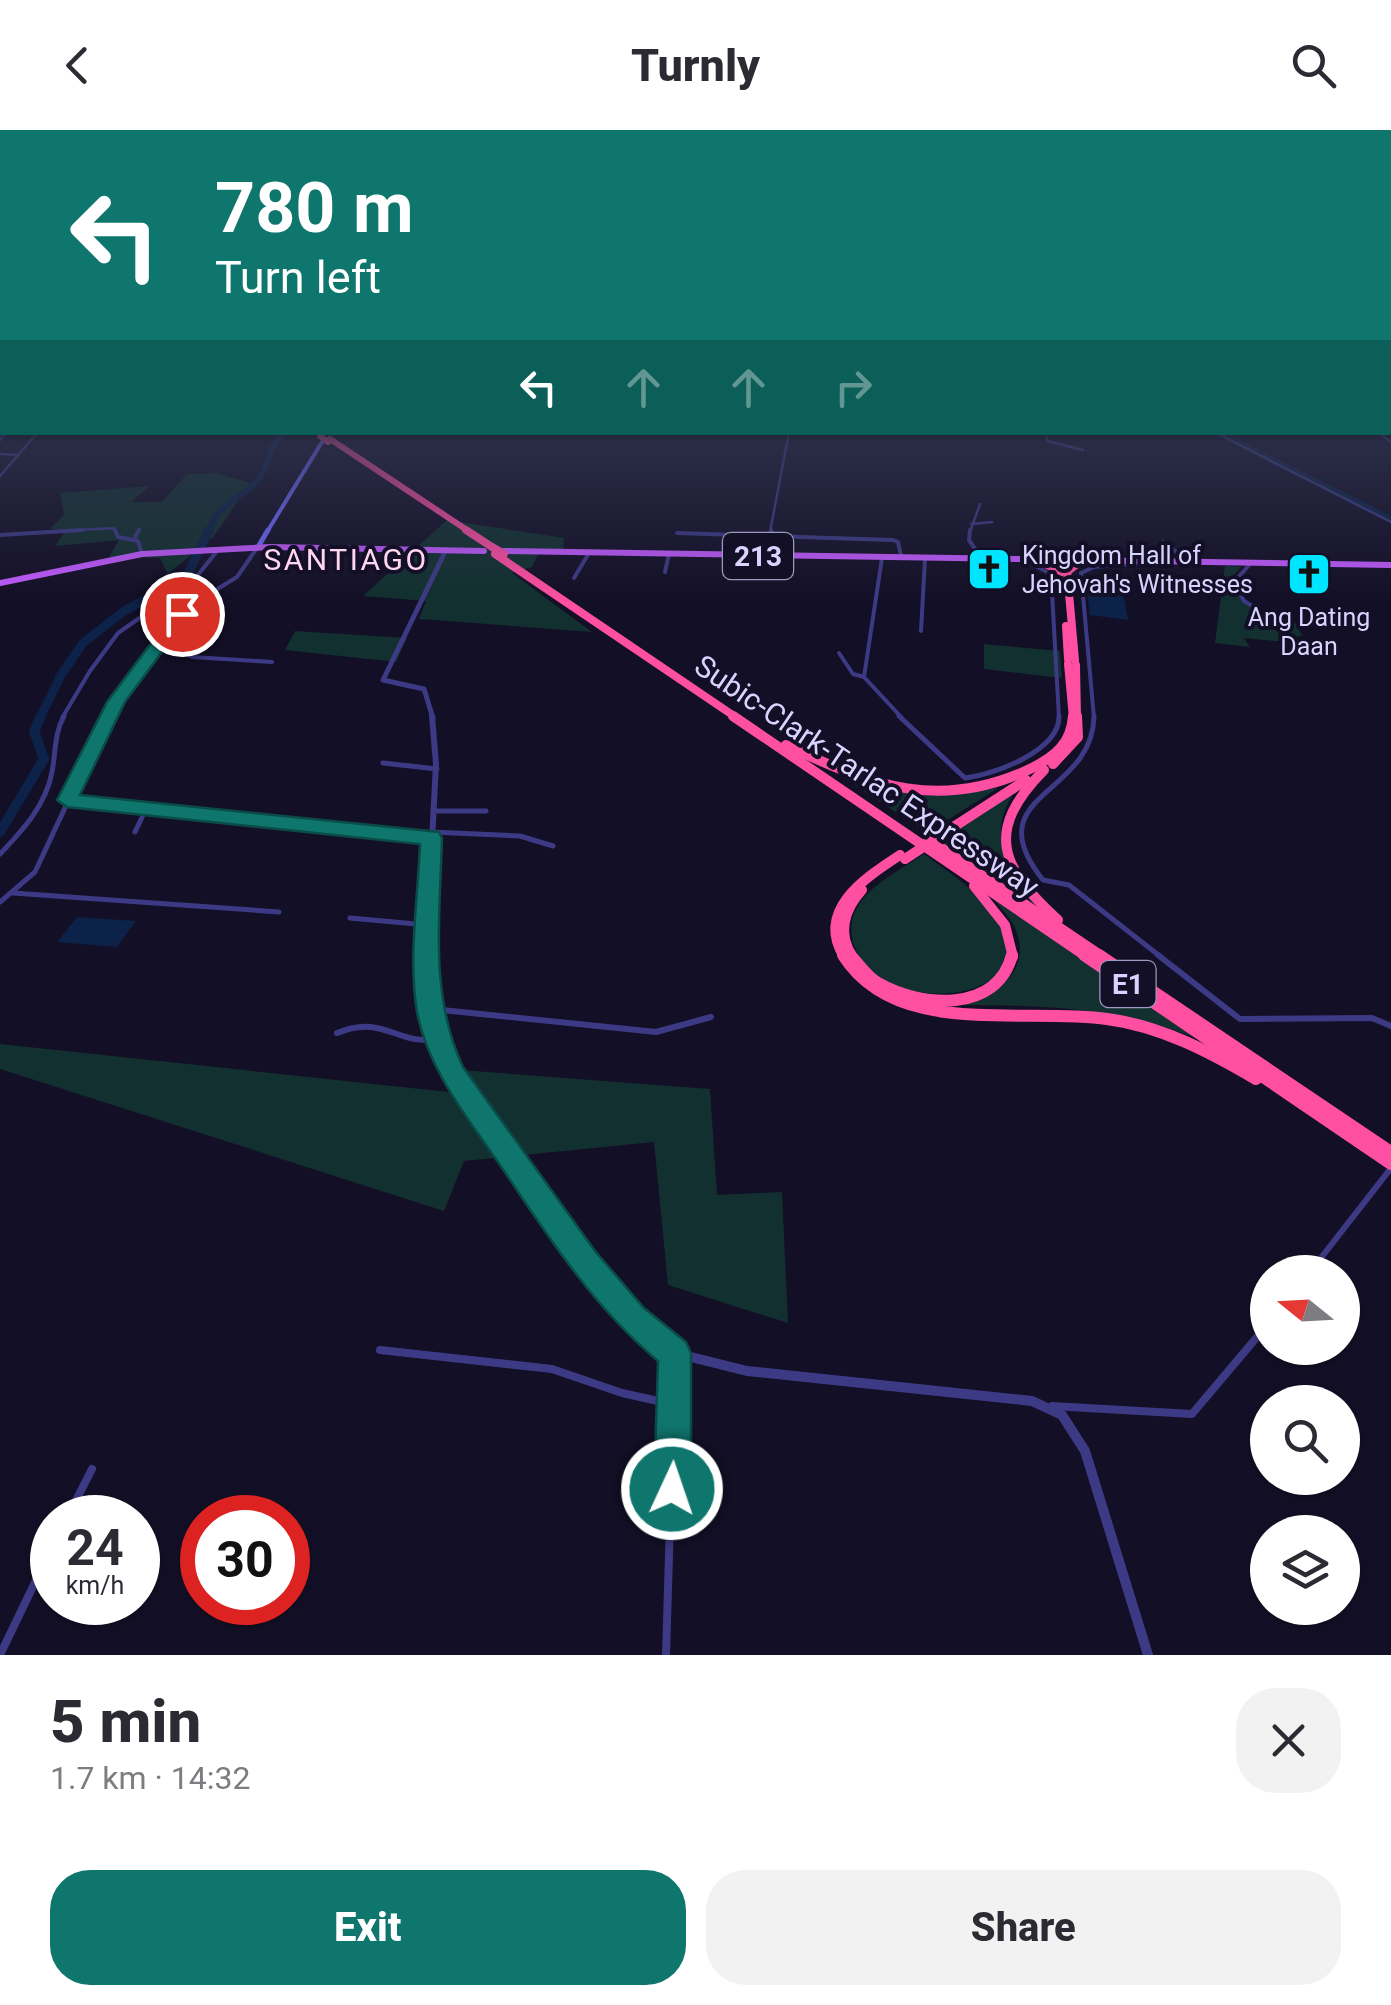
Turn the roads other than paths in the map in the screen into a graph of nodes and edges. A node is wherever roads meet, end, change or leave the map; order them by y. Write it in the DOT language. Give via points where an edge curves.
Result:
graph roads {
  1 [pos="311,457"];
  2 [pos="355,457"];
  3 [pos="784,457"];
  4 [pos="1263,457"];
  5 [pos="980,504"];
  6 [pos="992,522"];
  7 [pos="1391,522"];
  8 [pos="971,524"];
  9 [pos="138,529"];
  10 [pos="676,533"];
  11 [pos="770,535"];
  12 [pos="0,536"];
  13 [pos="134,539"];
  14 [pos="1162,542"];
  15 [pos="258,547"];
  16 [pos="217,550"];
  17 [pos="446,550"];
  18 [pos="493,551"];
  19 [pos="589,553"];
  20 [pos="142,554"];
  21 [pos="669,554"];
  22 [pos="776,556"];
  23 [pos="882,558"];
  24 [pos="901,558"];
  25 [pos="925,559"];
  26 [pos="982,559"];
  27 [pos="1023,560"];
  28 [pos="1037,560"];
  29 [pos="1064,560"];
  30 [pos="1082,560"];
  31 [pos="1115,560"];
  32 [pos="1148,561"];
  33 [pos="1190,562"];
  34 [pos="1251,563"];
  35 [pos="1294,564"];
  36 [pos="1391,565"];
  37 [pos="1094,567"];
  38 [pos="665,572"];
  39 [pos="1065,572"];
  40 [pos="1300,574"];
  41 [pos="574,578"];
  42 [pos="0,583"];
  43 [pos="1275,620"];
  44 [pos="921,631"];
  45 [pos="155,645"];
  46 [pos="840,654"];
  47 [pos="272,662"];
  48 [pos="864,677"];
  49 [pos="786,745"];
  50 [pos="383,763"];
  51 [pos="1040,768"];
  52 [pos="436,769"];
  53 [pos="67,800"];
  54 [pos="146,809"];
  55 [pos="433,810"];
  56 [pos="486,811"];
  57 [pos="134,832"];
  58 [pos="431,835"];
  59 [pos="553,846"];
  60 [pos="935,853"];
  61 [pos="0,854"];
  62 [pos="903,857"];
  63 [pos="12,893"];
  64 [pos="0,902"];
  65 [pos="279,912"];
  66 [pos="350,918"];
  67 [pos="427,924"];
  68 [pos="1109,960"];
  69 [pos="429,1008"];
  70 [pos="711,1016"];
  71 [pos="1391,1026"];
  72 [pos="337,1033"];
  73 [pos="436,1038"];
  74 [pos="1320,1116"];
  75 [pos="1391,1152"];
  76 [pos="1391,1166"];
  77 [pos="1323,1255"];
  78 [pos="1250,1346"];
  79 [pos="380,1350"];
  80 [pos="675,1353"];
  81 [pos="676,1404"];
  82 [pos="1052,1406"];
  83 [pos="92,1469"];
  84 [pos="79,1495"];
  85 [pos="30,1593"];
  86 [pos="0,1655"];
  87 [pos="666,1655"];
  88 [pos="1148,1655"];
  1 -- 15 [label="main road"];
  2 -- 18 [label="highway, Subic-Clark-Tarlac Expressway / E1"];
  3 -- 11 [label="street"];
  4 -- 7 [label="street"];
  5 -- 8 [label="street"];
  6 -- 8 [label="street"];
  8 -- 26 [label="street" via="970,543"];
  9 -- 13 [label="street"];
  10 -- 11 [label="street"];
  11 -- 22 [label="street"];
  11 -- 24 [label="street" via="895,540"];
  12 -- 13 [label="street" via="114,528 118,537"];
  13 -- 20 [label="street"];
  14 -- 33 [label="street"];
  15 -- 16 [label="main road, 213"];
  15 -- 17 [label="main road, 213"];
  15 -- 45 [label="street" via="237,577 188,608"];
  16 -- 20 [label="main road, 213"];
  16 -- 61 [label="street" via="196,578 116,636 59,726 44,800"];
  17 -- 18 [label="main road, 213"];
  17 -- 52 [label="street" via="383,680 424,690"];
  18 -- 19 [label="main road, 213"];
  18 -- 49 [label="highway, Subic-Clark-Tarlac Expressway / E1"];
  18 -- 60 [label="highway, Subic-Clark-Tarlac Expressway / E1"];
  19 -- 21 [label="main road, 213"];
  19 -- 41 [label="street"];
  20 -- 42 [label="main road, 213"];
  21 -- 22 [label="main road, 213"];
  21 -- 38 [label="street"];
  22 -- 23 [label="main road, 213"];
  23 -- 24 [label="main road, 213"];
  23 -- 48 [label="street"];
  24 -- 25 [label="main road, 213"];
  25 -- 26 [label="main road, 213"];
  25 -- 44 [label="street"];
  26 -- 27 [label="main road, 213"];
  27 -- 28 [label="main road, 213"];
  27 -- 48 [label="street" via="1050,574 1059,724 1046,744 984,776 966,778"];
  28 -- 29 [label="main road, 213"];
  28 -- 39 [label="highway"];
  29 -- 30 [label="main road, 213"];
  29 -- 39 [label="highway"];
  30 -- 31 [label="main road, 213"];
  30 -- 39 [label="highway"];
  31 -- 32 [label="main road, 213"];
  31 -- 37 [label="street"];
  32 -- 33 [label="main road, 213"];
  32 -- 37 [label="street"];
  33 -- 34 [label="main road, 213"];
  34 -- 35 [label="main road, 213"];
  34 -- 43 [label="street" via="1234,582 1244,601"];
  35 -- 36 [label="main road, 213"];
  35 -- 40 [label="street"];
  37 -- 71 [label="street" via="1080,576 1092,741 1026,811 1020,840 1029,862 1040,878 1069,885 1240,1019 1372,1018"];
  39 -- 51 [label="highway" via="1070,736"];
  45 -- 47 [label="street" via="186,646 192,658"];
  45 -- 53 [label="street" via="102,726"];
  46 -- 48 [label="street" via="853,674"];
  49 -- 51 [label="highway" via="866,783 924,793 979,789"];
  49 -- 68 [label="highway, Subic-Clark-Tarlac Expressway / E1"];
  50 -- 52 [label="street"];
  51 -- 62 [label="highway, bridge"];
  51 -- 68 [label="highway" via="1006,816 1009,862 1036,900"];
  52 -- 55 [label="street"];
  53 -- 54 [label="street"];
  53 -- 63 [label="street" via="35,872"];
  54 -- 57 [label="street"];
  54 -- 58 [label="street"];
  55 -- 56 [label="street"];
  55 -- 58 [label="street"];
  58 -- 59 [label="street" via="520,836"];
  58 -- 67 [label="street"];
  60 -- 62 [label="highway" via="992,903 1012,933 1014,949 1002,980 952,1003 886,988 846,945 843,923 856,896"];
  60 -- 74 [label="highway, Subic-Clark-Tarlac Expressway / E1"];
  62 -- 74 [label="highway" via="850,892 837,911 835,939 847,965 874,990 923,1008 1067,1013 1157,1031 1213,1054"];
  63 -- 64 [label="street"];
  63 -- 65 [label="street"];
  66 -- 67 [label="street"];
  67 -- 69 [label="street"];
  68 -- 75 [label="highway, Subic-Clark-Tarlac Expressway / E1"];
  69 -- 70 [label="street" via="656,1032"];
  69 -- 73 [label="street"];
  72 -- 73 [label="street" via="378,1024 426,1042"];
  73 -- 80 [label="street" via="453,1074 584,1262 633,1319"];
  74 -- 76 [label="highway, Subic-Clark-Tarlac Expressway / E1"];
  76 -- 77 [label="street"];
  78 -- 82 [label="street" via="1192,1414"];
  79 -- 81 [label="street" via="552,1369"];
  80 -- 81 [label="street"];
  80 -- 82 [label="street" via="747,1371"];
  81 -- 87 [label="street"];
  82 -- 88 [label="street" via="1071,1423 1090,1462"];
  83 -- 84 [label="street"];
  85 -- 86 [label="street"];
}
